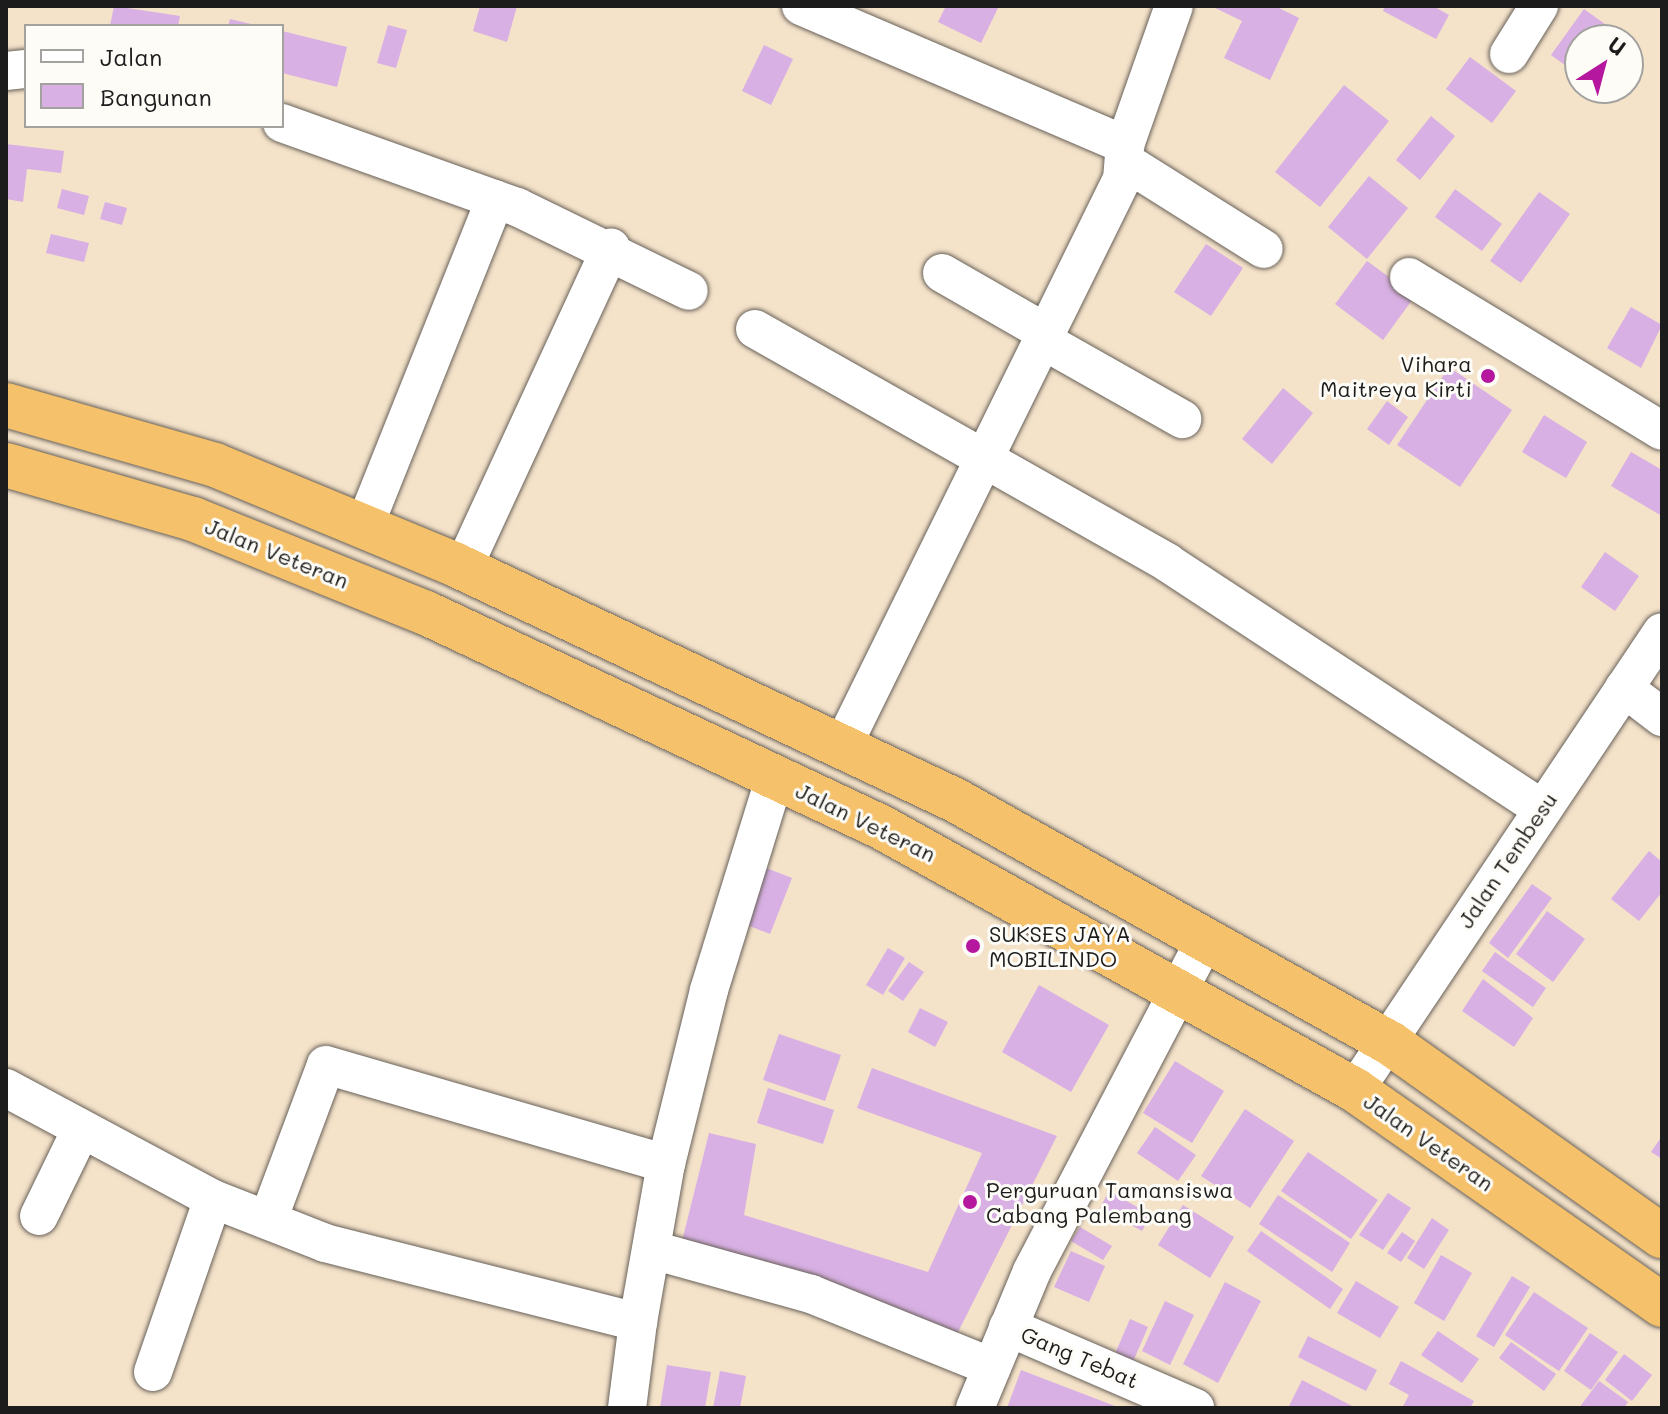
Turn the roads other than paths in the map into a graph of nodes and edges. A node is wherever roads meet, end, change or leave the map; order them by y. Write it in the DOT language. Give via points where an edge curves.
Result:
graph roads {
  1 [pos="801,6"];
  2 [pos="1174,6"];
  3 [pos="1539,6"];
  4 [pos="1509,54"];
  5 [pos="284,124"];
  6 [pos="1125,153"];
  7 [pos="495,199"];
  8 [pos="611,248"];
  9 [pos="1264,249"];
  10 [pos="942,273"];
  11 [pos="1409,277"];
  12 [pos="689,291"];
  13 [pos="755,329"];
  14 [pos="1046,338"];
  15 [pos="6,405"];
  16 [pos="1182,419"];
  17 [pos="1662,431"];
  18 [pos="984,461"];
  19 [pos="6,465"];
  20 [pos="364,527"];
  21 [pos="463,568"];
  22 [pos="1662,632"];
  23 [pos="1624,688"];
  24 [pos="1662,717"];
  25 [pos="842,747"];
  26 [pos="775,777"];
  27 [pos="1541,808"];
  28 [pos="1206,938"];
  29 [pos="1183,989"];
  30 [pos="1390,1043"];
  31 [pos="6,1088"];
  32 [pos="1355,1090"];
  33 [pos="80,1132"];
  34 [pos="666,1164"];
  35 [pos="213,1199"];
  36 [pos="39,1216"];
  37 [pos="268,1220"];
  38 [pos="1662,1236"];
  39 [pos="656,1251"];
  40 [pos="1662,1305"];
  41 [pos="638,1322"];
  42 [pos="1008,1327"];
  43 [pos="992,1367"];
  44 [pos="153,1372"];
  45 [pos="627,1408"];
  46 [pos="975,1408"];
  47 [pos="1195,1408"];
  1 -- 6 [label="street"];
  2 -- 6 [label="street"];
  3 -- 4 [label="street"];
  5 -- 7 [label="street"];
  6 -- 9 [label="street"];
  6 -- 14 [label="street" via="1122,179"];
  7 -- 8 [label="street"];
  7 -- 20 [label="street"];
  8 -- 12 [label="street"];
  8 -- 21 [label="street"];
  10 -- 14 [label="street"];
  11 -- 17 [label="street"];
  13 -- 18 [label="street"];
  14 -- 16 [label="street"];
  14 -- 18 [label="street"];
  15 -- 20 [label="highway" via="215,465"];
  18 -- 25 [label="street"];
  18 -- 27 [label="street" via="1168,563"];
  19 -- 26 [label="highway, Jalan Veteran" via="193,519 412,607"];
  20 -- 21 [label="highway"];
  21 -- 25 [label="highway"];
  22 -- 23 [label="street, Jalan Tembesu"];
  23 -- 24 [label="street"];
  23 -- 27 [label="street, Jalan Tembesu"];
  25 -- 28 [label="highway"];
  26 -- 29 [label="highway, Jalan Veteran"];
  26 -- 34 [label="street" via="709,990"];
  27 -- 30 [label="street, Jalan Tembesu"];
  28 -- 29 [label="street"];
  28 -- 30 [label="highway"];
  29 -- 32 [label="highway, Jalan Veteran"];
  29 -- 42 [label="street"];
  30 -- 32 [label="street, Jalan Tembesu"];
  30 -- 38 [label="highway"];
  31 -- 33 [label="street"];
  32 -- 40 [label="highway, Jalan Veteran"];
  33 -- 35 [label="street"];
  33 -- 36 [label="street"];
  34 -- 37 [label="street" via="326,1065"];
  34 -- 39 [label="street"];
  35 -- 37 [label="street"];
  35 -- 44 [label="street"];
  37 -- 41 [label="street" via="405,1267"];
  39 -- 41 [label="street"];
  39 -- 43 [label="street" via="811,1294"];
  41 -- 45 [label="street"];
  42 -- 43 [label="street"];
  42 -- 47 [label="street, Gang Tebat"];
  43 -- 46 [label="street"];
}
